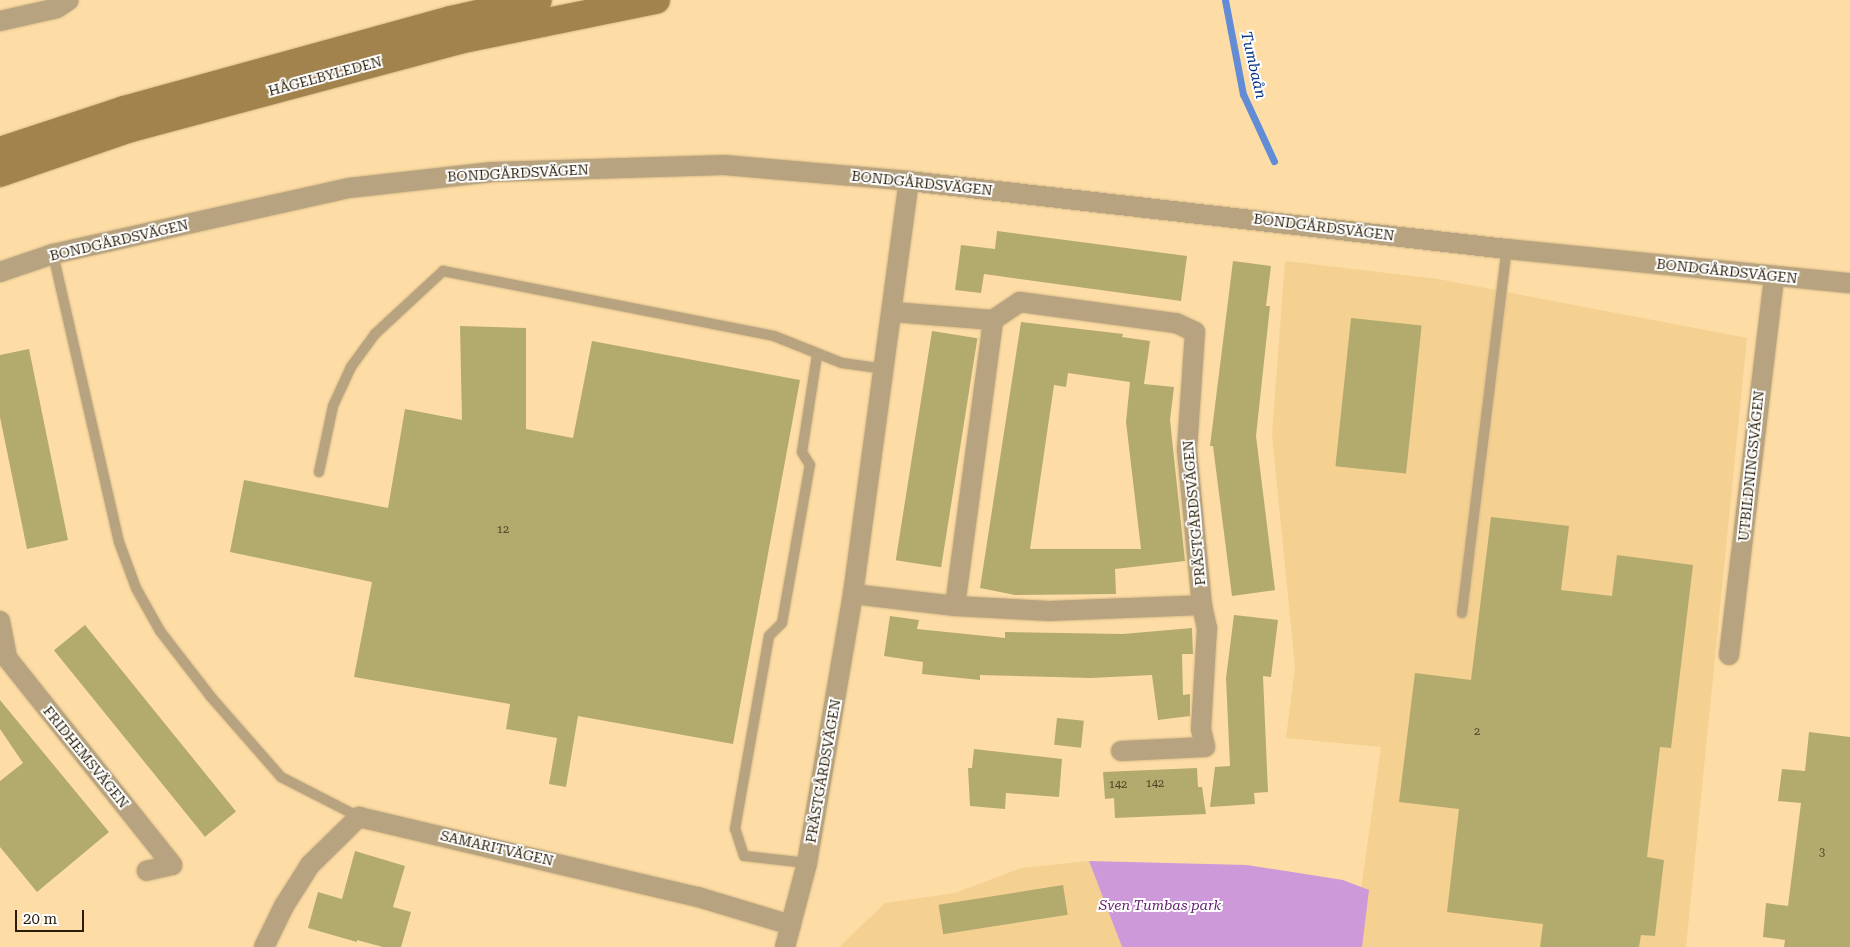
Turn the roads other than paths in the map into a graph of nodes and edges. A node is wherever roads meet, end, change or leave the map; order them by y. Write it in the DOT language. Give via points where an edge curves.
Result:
graph roads {
  1 [pos="69,0"];
  2 [pos="538,0"];
  3 [pos="656,0"];
  4 [pos="0,21"];
  5 [pos="0,151"];
  6 [pos="0,173"];
  7 [pos="909,181"];
  8 [pos="1507,249"];
  9 [pos="53,254"];
  10 [pos="0,272"];
  11 [pos="1774,277"];
  12 [pos="1850,283"];
  13 [pos="893,312"];
  14 [pos="992,320"];
  15 [pos="817,355"];
  16 [pos="885,369"];
  17 [pos="319,472"];
  18 [pos="852,594"];
  19 [pos="1202,604"];
  20 [pos="955,606"];
  21 [pos="1462,613"];
  22 [pos="0,621"];
  23 [pos="1729,655"];
  24 [pos="1121,751"];
  25 [pos="359,817"];
  26 [pos="807,864"];
  27 [pos="147,871"];
  28 [pos="791,925"];
  29 [pos="264,947"];
  30 [pos="785,947"];
  1 -- 4 [label="street" via="57,8"];
  2 -- 5 [label="main road, HÅGELBYLEDEN" via="451,20 124,110"];
  3 -- 6 [label="main road, HÅGELBYLEDEN" via="458,40 131,128"];
  7 -- 8 [label="street, BONDGÅRDSVÄGEN"];
  7 -- 9 [label="street, BONDGÅRDSVÄGEN" via="724,165 492,172 349,188"];
  7 -- 13 [label="street, PRÄSTGÅRDSVÄGEN"];
  8 -- 11 [label="street, BONDGÅRDSVÄGEN"];
  8 -- 21 [label="lane"];
  9 -- 10 [label="street, BONDGÅRDSVÄGEN"];
  9 -- 25 [label="lane" via="119,542 136,588 160,631 281,778"];
  11 -- 12 [label="street, BONDGÅRDSVÄGEN"];
  11 -- 23 [label="street, UTBILDNINGSVÄGEN"];
  13 -- 14 [label="street"];
  13 -- 16 [label="street, PRÄSTGÅRDSVÄGEN"];
  14 -- 19 [label="street, PRÄSTGÅRDSVÄGEN" via="1020,302 1176,323 1195,332 1187,450"];
  14 -- 20 [label="street"];
  15 -- 16 [label="lane" via="842,363"];
  15 -- 17 [label="lane" via="774,336 443,271 413,295 375,334 351,367 333,406"];
  15 -- 26 [label="lane" via="802,452 810,465 782,623 769,636 735,829 744,856"];
  16 -- 18 [label="street, PRÄSTGÅRDSVÄGEN"];
  18 -- 20 [label="street, PRÄSTGÅRDSVÄGEN"];
  18 -- 26 [label="street, PRÄSTGÅRDSVÄGEN"];
  19 -- 20 [label="street, PRÄSTGÅRDSVÄGEN" via="1049,611"];
  19 -- 24 [label="street, PRÄSTGÅRDSVÄGEN" via="1207,628 1201,729 1206,747"];
  22 -- 27 [label="street, FRIDHEMSVÄGEN" via="7,658 172,865"];
  25 -- 28 [label="street, SAMARITVÄGEN" via="679,892"];
  25 -- 29 [label="street" via="310,864"];
  26 -- 28 [label="street, PRÄSTGÅRDSVÄGEN"];
  28 -- 30 [label="street, PRÄSTGÅRDSVÄGEN"];
}
